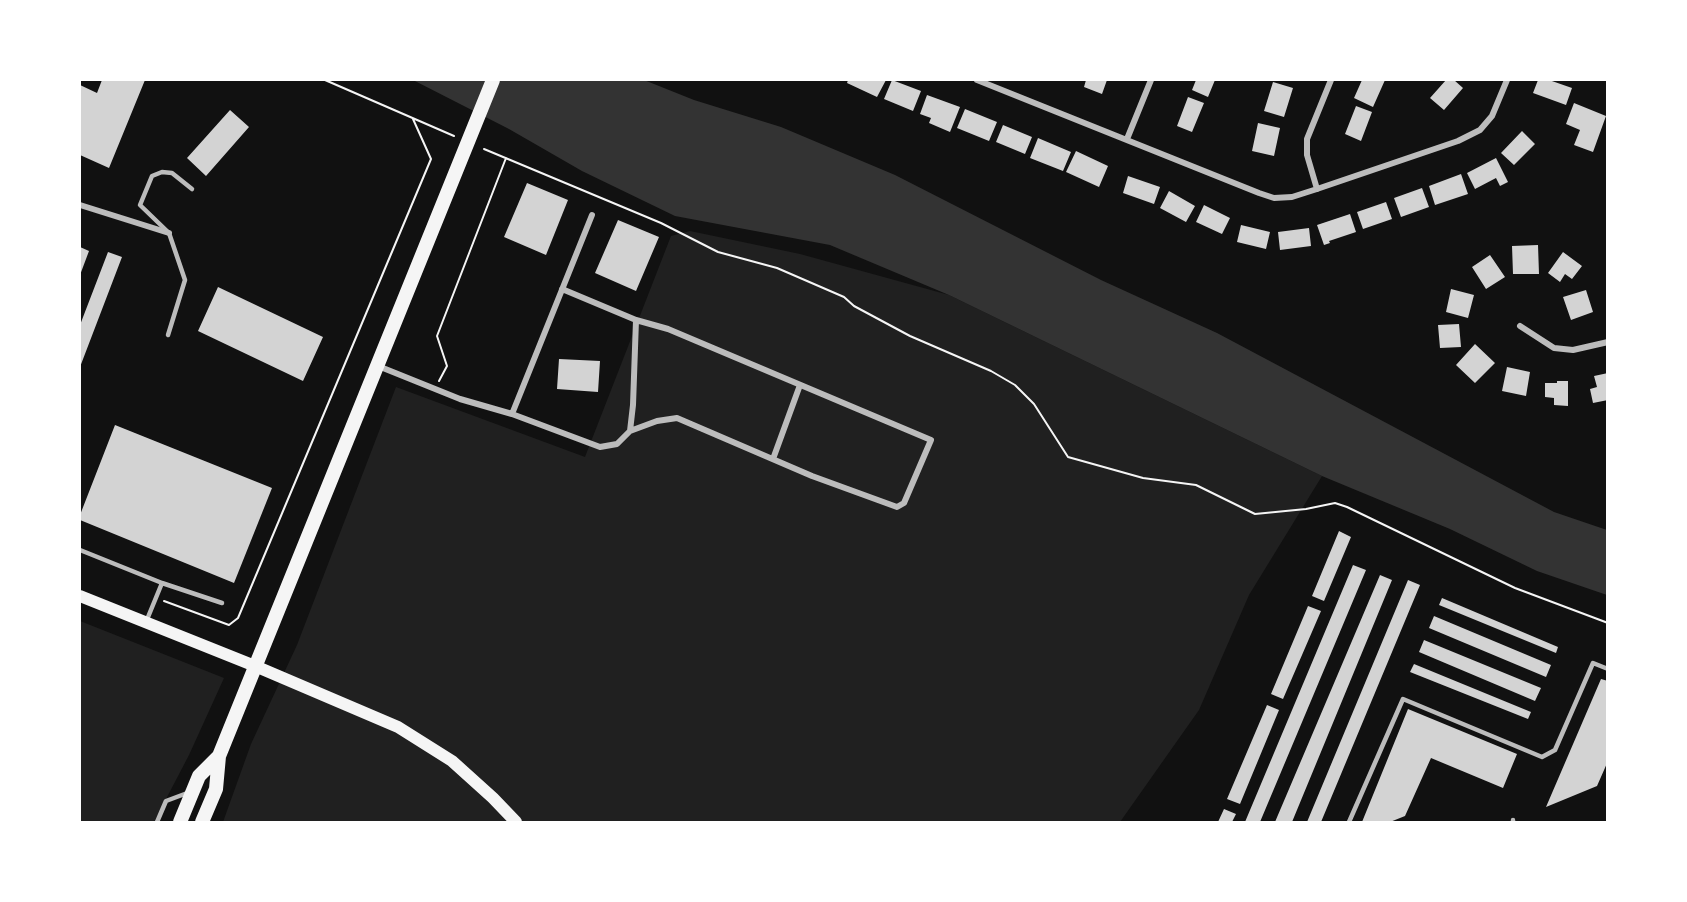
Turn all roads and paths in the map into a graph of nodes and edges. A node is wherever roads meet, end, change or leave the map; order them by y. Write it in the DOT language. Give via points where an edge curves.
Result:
graph roads {
  1 [pos="325,80"];
  2 [pos="493,80"];
  3 [pos="977,80"];
  4 [pos="1151,80"];
  5 [pos="1331,80"];
  6 [pos="1507,80"];
  7 [pos="413,119"];
  8 [pos="454,136"];
  9 [pos="1127,138"];
  10 [pos="484,149"];
  11 [pos="506,159"];
  12 [pos="192,189"];
  13 [pos="1317,189"];
  14 [pos="80,205"];
  15 [pos="591,215"];
  16 [pos="169,233"];
  17 [pos="562,289"];
  18 [pos="636,320"];
  19 [pos="1520,326"];
  20 [pos="168,335"];
  21 [pos="1608,342"];
  22 [pos="377,365"];
  23 [pos="800,385"];
  24 [pos="436,389"];
  25 [pos="512,414"];
  26 [pos="630,431"];
  27 [pos="772,459"];
  28 [pos="80,550"];
  29 [pos="162,583"];
  30 [pos="80,596"];
  31 [pos="156,598"];
  32 [pos="222,603"];
  33 [pos="146,622"];
  34 [pos="1608,623"];
  35 [pos="255,666"];
  36 [pos="1608,669"];
  37 [pos="219,756"];
  38 [pos="192,791"];
  39 [pos="157,822"];
  40 [pos="180,822"];
  41 [pos="202,822"];
  42 [pos="516,822"];
  43 [pos="1349,822"];
  1 -- 7 [label="path"];
  2 -- 22 [label="main road"];
  3 -- 9 [label="street"];
  4 -- 9 [label="street"];
  5 -- 13 [label="street" via="1307,139 1307,155"];
  6 -- 13 [label="street" via="1492,116 1480,130"];
  7 -- 8 [label="path"];
  7 -- 31 [label="path" via="431,159 238,618 229,625"];
  9 -- 13 [label="street" via="1259,194 1292,197"];
  10 -- 11 [label="path"];
  11 -- 24 [label="path" via="437,336 447,366"];
  11 -- 34 [label="path" via="661,223 718,252 777,268 844,297 910,336 992,370 1016,385 1034,405 1068,457 1143,478 1196,485 1255,514 1335,503 1515,588"];
  12 -- 16 [label="lane" via="172,173 152,176 140,205"];
  14 -- 16 [label="street"];
  15 -- 17 [label="street"];
  16 -- 20 [label="lane" via="185,280"];
  17 -- 18 [label="street"];
  17 -- 25 [label="street"];
  18 -- 23 [label="street" via="668,329"];
  18 -- 26 [label="street"];
  19 -- 21 [label="street" via="1554,348 1574,350"];
  22 -- 24 [label="street"];
  22 -- 35 [label="main road"];
  23 -- 27 [label="street"];
  23 -- 27 [label="street" via="931,440 904,503 897,507"];
  24 -- 25 [label="street"];
  25 -- 26 [label="street" via="600,447 617,444"];
  26 -- 27 [label="street" via="677,418"];
  28 -- 29 [label="lane"];
  29 -- 31 [label="lane"];
  29 -- 32 [label="lane"];
  30 -- 33 [label="main road"];
  31 -- 33 [label="lane"];
  33 -- 35 [label="main road"];
  35 -- 37 [label="main road"];
  35 -- 42 [label="main road" via="428,744 452,761"];
  36 -- 43 [label="lane" via="1593,663 1555,750 1542,757 1403,699"];
  37 -- 38 [label="main road" via="199,776"];
  37 -- 41 [label="main road" via="216,789"];
  38 -- 39 [label="lane" via="165,801"];
  38 -- 40 [label="main road"];
}
